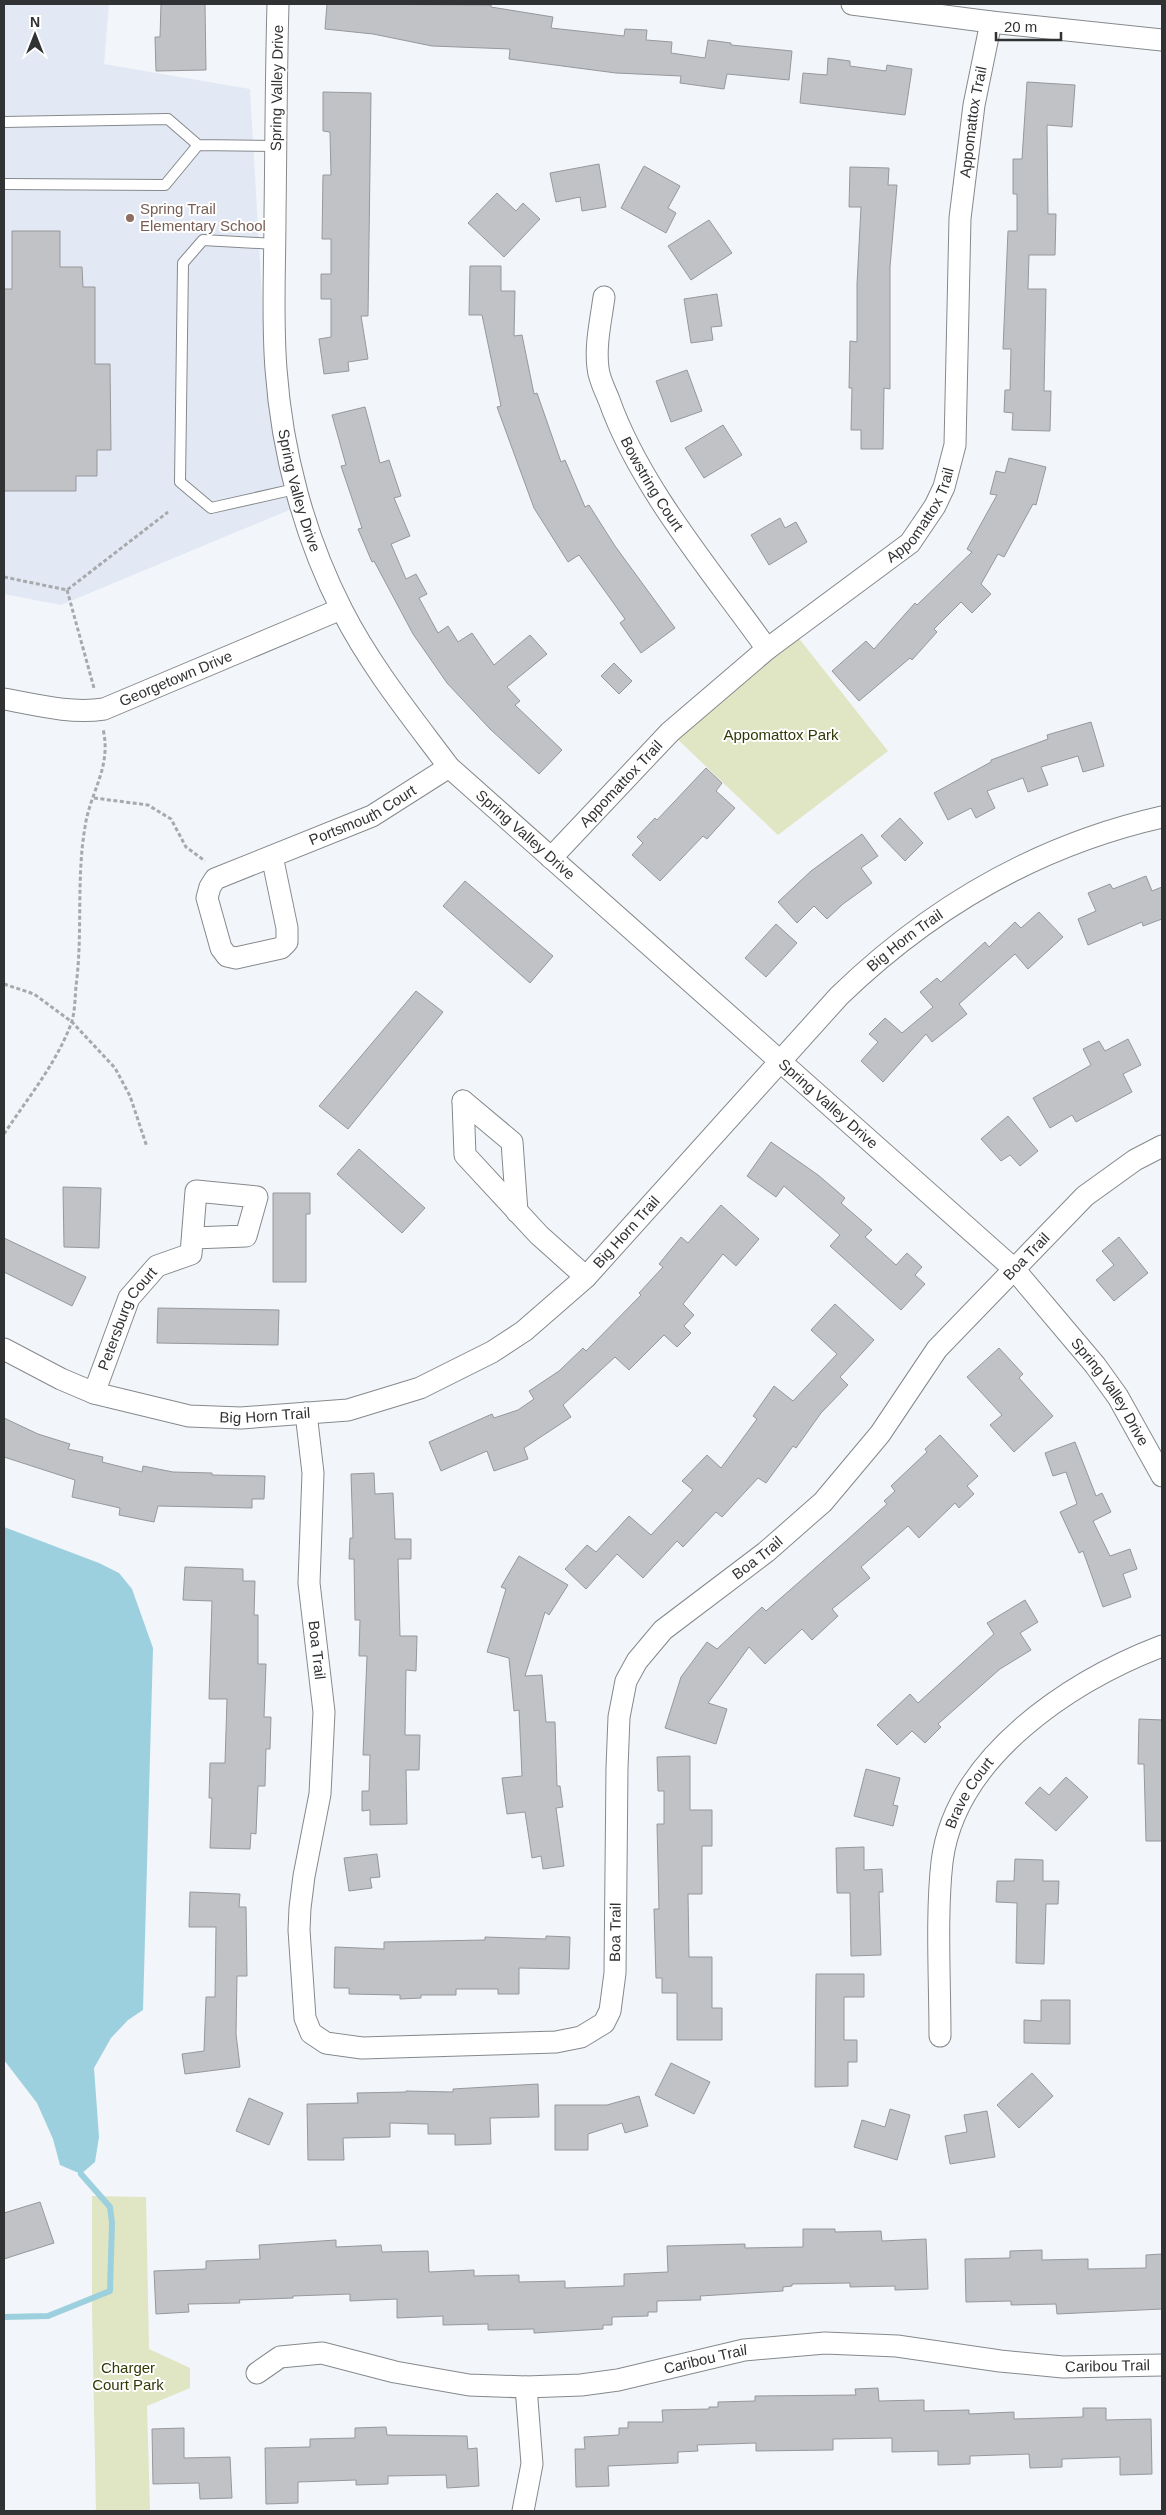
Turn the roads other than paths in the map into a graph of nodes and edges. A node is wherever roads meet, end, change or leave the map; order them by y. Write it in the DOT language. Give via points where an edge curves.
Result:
graph roads {
  1 [pos="278,4"];
  2 [pos="852,4"];
  3 [pos="991,22"];
  4 [pos="1162,40"];
  5 [pos="4,122"];
  6 [pos="198,146"];
  7 [pos="276,146"];
  8 [pos="4,184"];
  9 [pos="275,244"];
  10 [pos="604,296"];
  11 [pos="296,489"];
  12 [pos="341,609"];
  13 [pos="767,649"];
  14 [pos="4,699"];
  15 [pos="449,767"];
  16 [pos="1162,816"];
  17 [pos="272,856"];
  18 [pos="550,858"];
  19 [pos="780,1061"];
  20 [pos="1162,1146"];
  21 [pos="518,1212"];
  22 [pos="193,1238"];
  23 [pos="1014,1268"];
  24 [pos="586,1277"];
  25 [pos="4,1349"];
  26 [pos="94,1393"];
  27 [pos="306,1414"];
  28 [pos="1162,1476"];
  29 [pos="1162,1646"];
  30 [pos="940,2036"];
  31 [pos="1162,2365"];
  32 [pos="256,2372"];
  33 [pos="526,2387"];
  34 [pos="524,2511"];
  1 -- 7 [label="street, Spring Valley Drive"];
  2 -- 3 [label="street"];
  3 -- 4 [label="street"];
  3 -- 13 [label="street, Appomattox Trail" via="974,105 964,179 957,274 956,425 951,466 944,487 910,543"];
  5 -- 6 [label="lane" via="168,119"];
  6 -- 7 [label="lane"];
  6 -- 8 [label="lane" via="165,185"];
  7 -- 9 [label="street, Spring Valley Drive"];
  9 -- 11 [label="street, Spring Valley Drive" via="276,369 284,437"];
  9 -- 11 [label="lane" via="202,240 184,263 180,482 211,508"];
  10 -- 13 [label="street, Bowstring Court" via="598,370 614,415 647,479"];
  11 -- 12 [label="street, Spring Valley Drive" via="317,555"];
  12 -- 14 [label="street, Georgetown Drive" via="118,704 99,709 65,710"];
  12 -- 15 [label="street, Spring Valley Drive" via="394,697"];
  13 -- 18 [label="street, Appomattox Trail" via="670,732"];
  15 -- 17 [label="street, Portsmouth Court" via="372,816"];
  15 -- 18 [label="street, Spring Valley Drive"];
  16 -- 19 [label="street, Big Horn Trail" via="1052,851 970,893 922,925 863,973"];
  17 -- 17 [label="street, Portsmouth Court" via="215,879 210,887 207,898 221,948 227,956 236,958 281,948 289,938"];
  18 -- 19 [label="street, Spring Valley Drive"];
  19 -- 23 [label="street, Spring Valley Drive"];
  19 -- 24 [label="street, Big Horn Trail"];
  20 -- 23 [label="street, Boa Trail" via="1135,1160 1085,1196"];
  21 -- 24 [label="street"];
  22 -- 26 [label="street, Petersburg Court" via="191,1254 157,1266 129,1298"];
  23 -- 27 [label="street, Boa Trail" via="937,1349 880,1434 822,1502 766,1552 663,1630 637,1661 626,1681 619,1717 615,1973 610,2011 604,2023 581,2037 556,2042 362,2048 326,2044 311,2033 305,2018 300,1908 320,1794 324,1712 309,1583 313,1473"];
  23 -- 28 [label="street, Spring Valley Drive" via="1070,1332 1106,1381"];
  24 -- 27 [label="street, Big Horn Trail" via="524,1331 446,1377 371,1404"];
  25 -- 26 [label="street, Big Horn Trail"];
  26 -- 27 [label="street, Big Horn Trail" via="189,1416 242,1418"];
  29 -- 30 [label="street, Brave Court" via="1100,1675 1049,1707 1003,1747 963,1797 942,1861"];
  31 -- 33 [label="street, Caribou Trail" via="1063,2367 897,2346 825,2343 744,2350 618,2380"];
  32 -- 33 [label="street, Caribou Trail" via="280,2357 322,2353 439,2381"];
  33 -- 34 [label="street" via="532,2464"];
}
